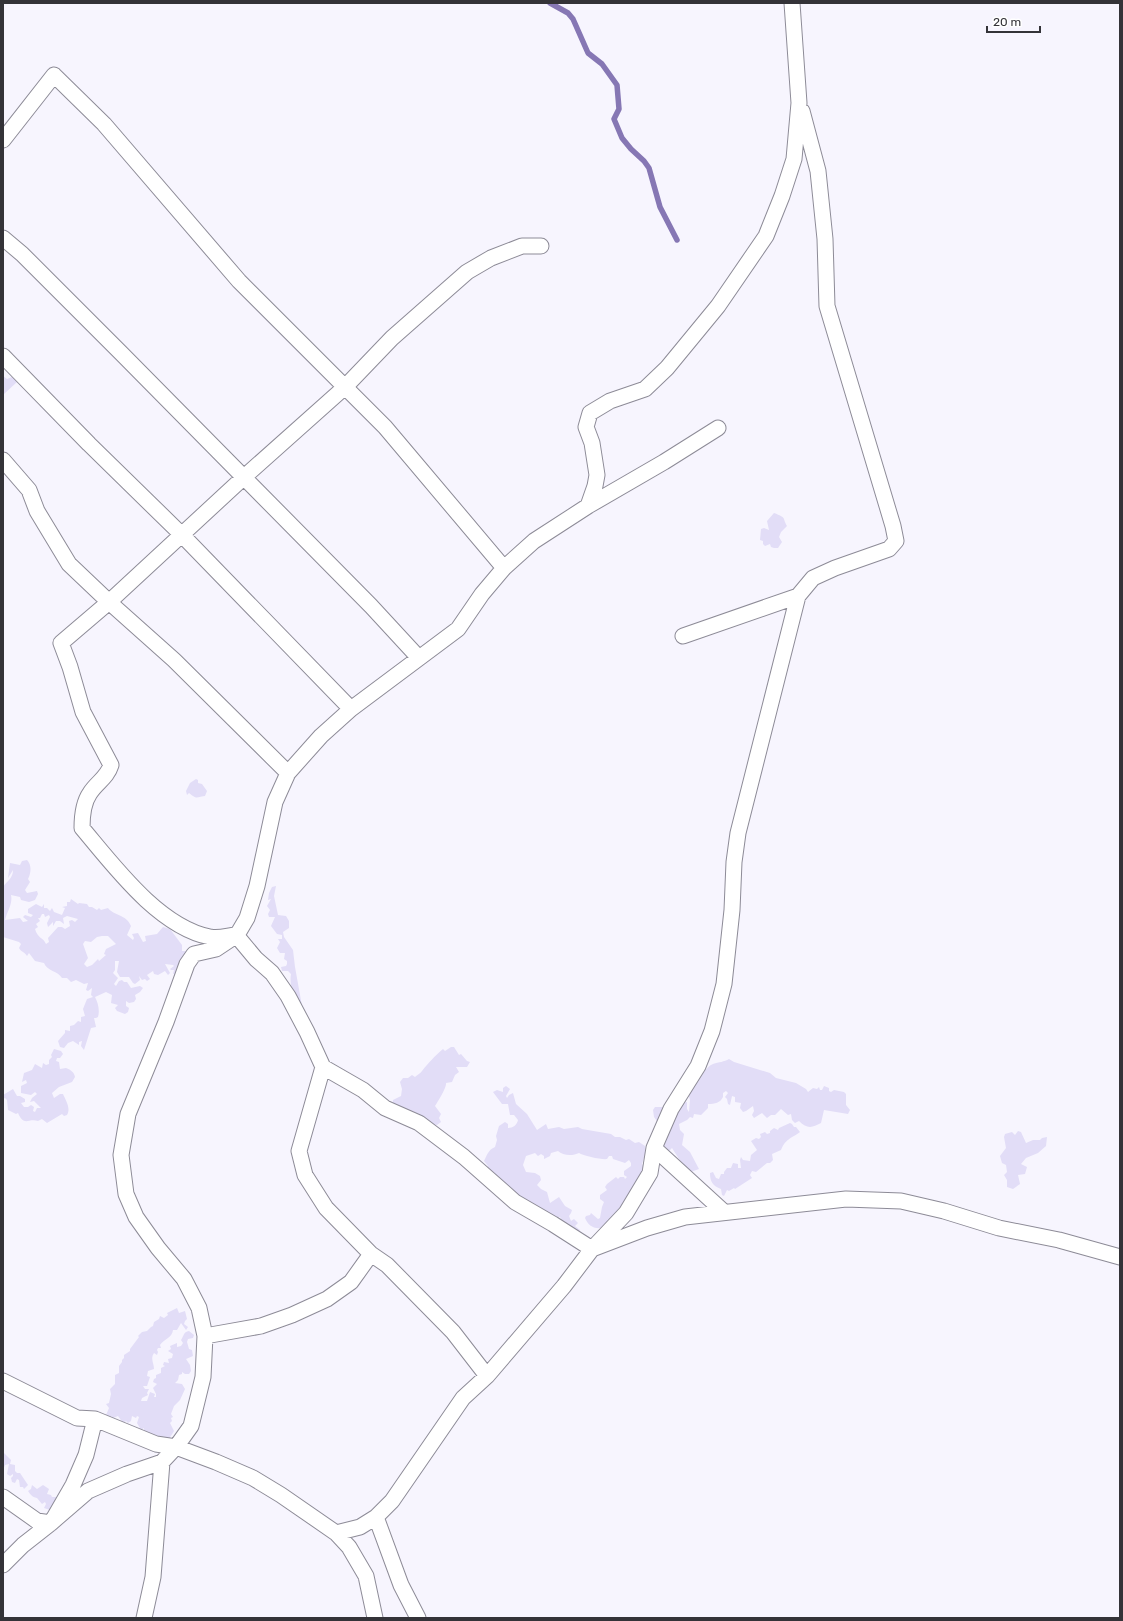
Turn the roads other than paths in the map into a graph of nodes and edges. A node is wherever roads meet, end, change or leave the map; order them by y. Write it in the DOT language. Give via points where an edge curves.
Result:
graph roads {
  1 [pos="792,3"];
  2 [pos="799,103"];
  3 [pos="3,140"];
  4 [pos="3,238"];
  5 [pos="541,246"];
  6 [pos="3,356"];
  7 [pos="345,386"];
  8 [pos="718,428"];
  9 [pos="3,460"];
  10 [pos="243,478"];
  11 [pos="588,506"];
  12 [pos="182,535"];
  13 [pos="504,568"];
  14 [pos="798,596"];
  15 [pos="109,602"];
  16 [pos="683,636"];
  17 [pos="419,658"];
  18 [pos="351,710"];
  19 [pos="288,773"];
  20 [pos="236,935"];
  21 [pos="323,1067"];
  22 [pos="654,1148"];
  23 [pos="724,1212"];
  24 [pos="592,1249"];
  25 [pos="371,1254"];
  26 [pos="1120,1257"];
  27 [pos="205,1336"];
  28 [pos="487,1376"];
  29 [pos="3,1381"];
  30 [pos="95,1419"];
  31 [pos="176,1448"];
  32 [pos="162,1462"];
  33 [pos="3,1498"];
  34 [pos="376,1517"];
  35 [pos="51,1523"];
  36 [pos="336,1533"];
  37 [pos="3,1565"];
  38 [pos="144,1618"];
  39 [pos="375,1618"];
  40 [pos="418,1618"];
  1 -- 2 [label="street"];
  2 -- 11 [label="street" via="794,159 785,188 766,236 743,271 682,351 645,389 610,400 590,413 586,427 592,443 597,474"];
  2 -- 14 [label="street" via="818,171 825,239 827,306 894,526 896,540 889,549 813,578"];
  3 -- 7 [label="street" via="54,75 104,124 239,281"];
  4 -- 10 [label="street" via="122,354"];
  5 -- 7 [label="street" via="522,246 491,258 467,272 392,338"];
  6 -- 12 [label="street"];
  7 -- 10 [label="street"];
  7 -- 13 [label="street" via="385,426"];
  8 -- 11 [label="street"];
  9 -- 15 [label="street" via="29,490 37,511 69,564"];
  10 -- 12 [label="street"];
  10 -- 17 [label="street" via="371,606"];
  11 -- 13 [label="street" via="534,540"];
  12 -- 15 [label="street"];
  12 -- 18 [label="street"];
  13 -- 17 [label="street" via="458,629"];
  14 -- 16 [label="street"];
  14 -- 22 [label="street" via="738,833 724,984 712,1031 698,1066 671,1110"];
  15 -- 19 [label="street" via="174,660"];
  15 -- 20 [label="street" via="61,643 83,712 111,765 109,773 89,793 82,813 82,828 128,882 157,910 190,931 211,938"];
  17 -- 18 [label="street"];
  18 -- 19 [label="street" via="321,736"];
  19 -- 20 [label="street" via="275,802 257,886 247,918"];
  20 -- 21 [label="street" via="272,973 288,996"];
  20 -- 27 [label="street" via="216,949 194,954 186,964 166,1022 128,1114 121,1155 126,1194 136,1217 184,1279 200,1308"];
  21 -- 24 [label="street" via="363,1090 386,1108 419,1123 514,1202"];
  21 -- 25 [label="street" via="299,1151 305,1174 326,1208"];
  22 -- 23 [label="street"];
  22 -- 24 [label="street" via="650,1173 626,1213"];
  23 -- 24 [label="street" via="685,1217"];
  23 -- 26 [label="street" via="846,1199 901,1202"];
  24 -- 28 [label="street"];
  25 -- 27 [label="street" via="351,1282 327,1299 261,1326"];
  25 -- 28 [label="street" via="387,1265 453,1332"];
  27 -- 31 [label="street" via="203,1377 191,1426"];
  28 -- 34 [label="street" via="463,1398 392,1501"];
  29 -- 30 [label="street" via="77,1418"];
  30 -- 31 [label="street" via="156,1444"];
  30 -- 35 [label="street" via="86,1455 73,1485"];
  31 -- 32 [label="street"];
  31 -- 36 [label="street" via="253,1478"];
  32 -- 35 [label="street" via="88,1491"];
  32 -- 38 [label="street" via="153,1577"];
  33 -- 35 [label="street" via="37,1521"];
  34 -- 36 [label="street" via="360,1527"];
  34 -- 40 [label="street" via="401,1585"];
  35 -- 37 [label="street"];
  36 -- 39 [label="street" via="349,1548 366,1576"];
}
